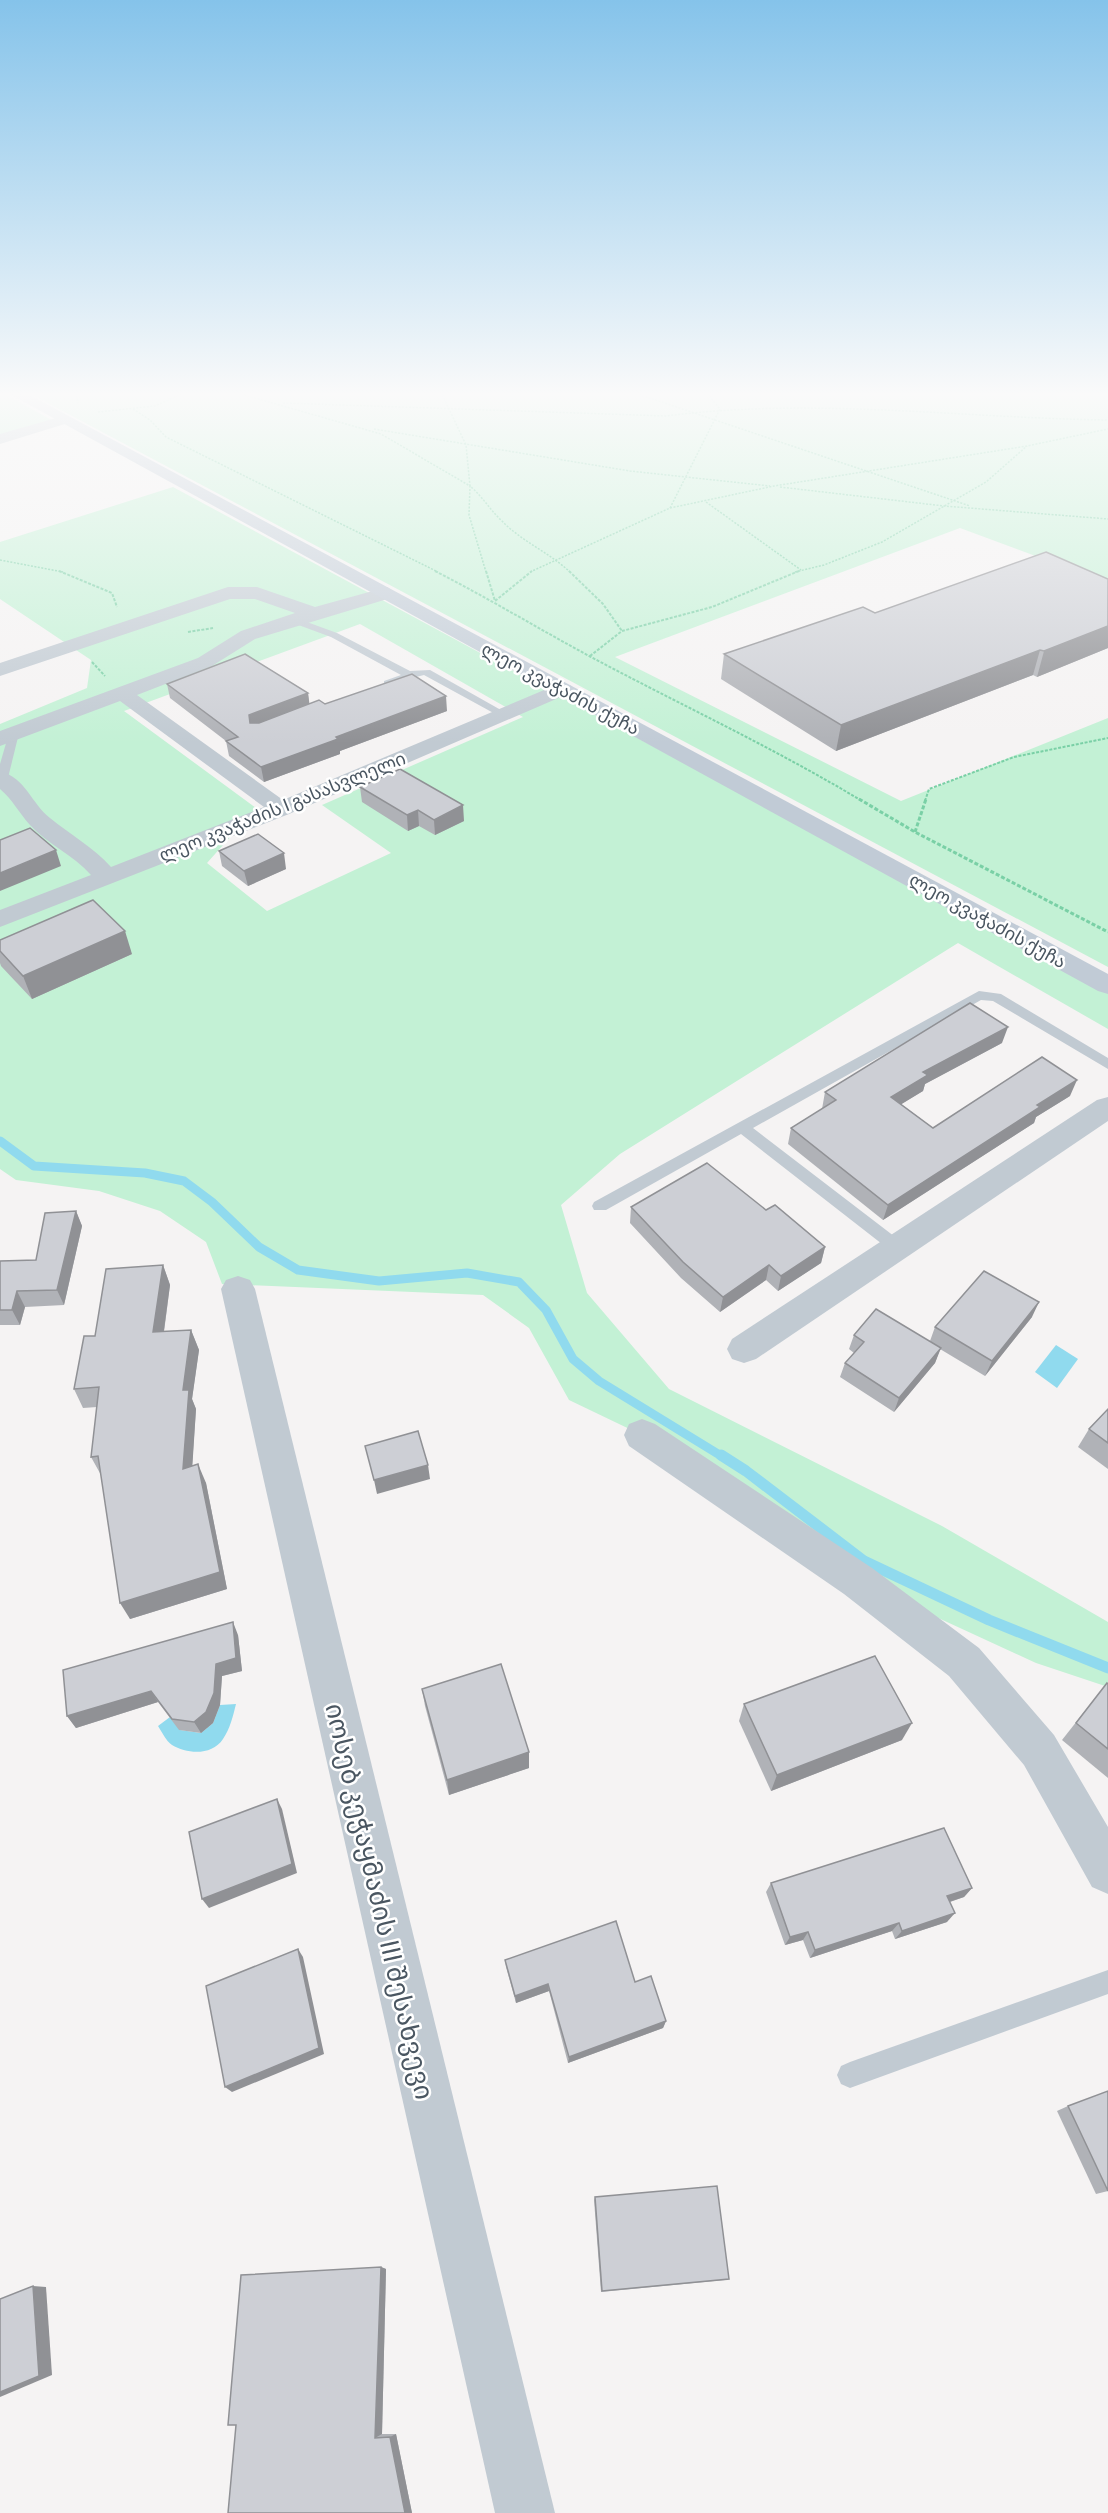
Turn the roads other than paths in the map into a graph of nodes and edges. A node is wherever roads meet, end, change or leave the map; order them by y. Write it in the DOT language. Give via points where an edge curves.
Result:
graph roads {
  1 [pos="230,509"];
  2 [pos="387,593"];
  3 [pos="305,617"];
  4 [pos="0,670"];
  5 [pos="409,675"];
  6 [pos="376,687"];
  7 [pos="563,689"];
  8 [pos="123,694"];
  9 [pos="503,714"];
  10 [pos="7,736"];
  11 [pos="1,778"];
  12 [pos="281,809"];
  13 [pos="108,878"];
  14 [pos="0,919"];
  15 [pos="1108,986"];
  16 [pos="1108,1064"];
  17 [pos="1108,1107"];
  18 [pos="742,1127"];
  19 [pos="600,1206"];
  20 [pos="897,1247"];
  21 [pos="238,1289"];
  22 [pos="744,1349"];
  23 [pos="642,1435"];
  24 [pos="1108,1871"];
  25 [pos="1108,1982"];
  26 [pos="850,2074"];
  27 [pos="525,2513"];
  1 -- 2 [label="main road, ლეო კვაჭაძის ქუჩა"];
  2 -- 3 [label="street"];
  2 -- 7 [label="main road, ლეო კვაჭაძის ქუჩა"];
  3 -- 4 [label="street" via="257,593 239,591"];
  3 -- 5 [label="lane"];
  3 -- 8 [label="street" via="248,635 205,662"];
  5 -- 6 [label="lane"];
  5 -- 9 [label="lane" via="429,673"];
  7 -- 9 [label="street, ლეო კვაჭაძის I გასასვლელი"];
  7 -- 15 [label="main road, ლეო კვაჭაძის ქუჩა"];
  8 -- 10 [label="street"];
  8 -- 12 [label="street"];
  9 -- 12 [label="street, ლეო კვაჭაძის I გასასვლელი"];
  10 -- 11 [label="lane"];
  11 -- 13 [label="street" via="21,795 39,821 88,856"];
  12 -- 13 [label="street, ლეო კვაჭაძის I გასასვლელი"];
  13 -- 14 [label="street, ლეო კვაჭაძის I გასასვლელი"];
  16 -- 18 [label="lane" via="996,997 979,995"];
  17 -- 20 [label="street"];
  18 -- 19 [label="lane"];
  18 -- 20 [label="lane"];
  20 -- 22 [label="street"];
  21 -- 27 [label="street, იოსებ კეჭაყმაძის III შესახვევი"];
  23 -- 24 [label="street" via="858,1581 964,1662 1039,1750"];
  25 -- 26 [label="lane"];
}
